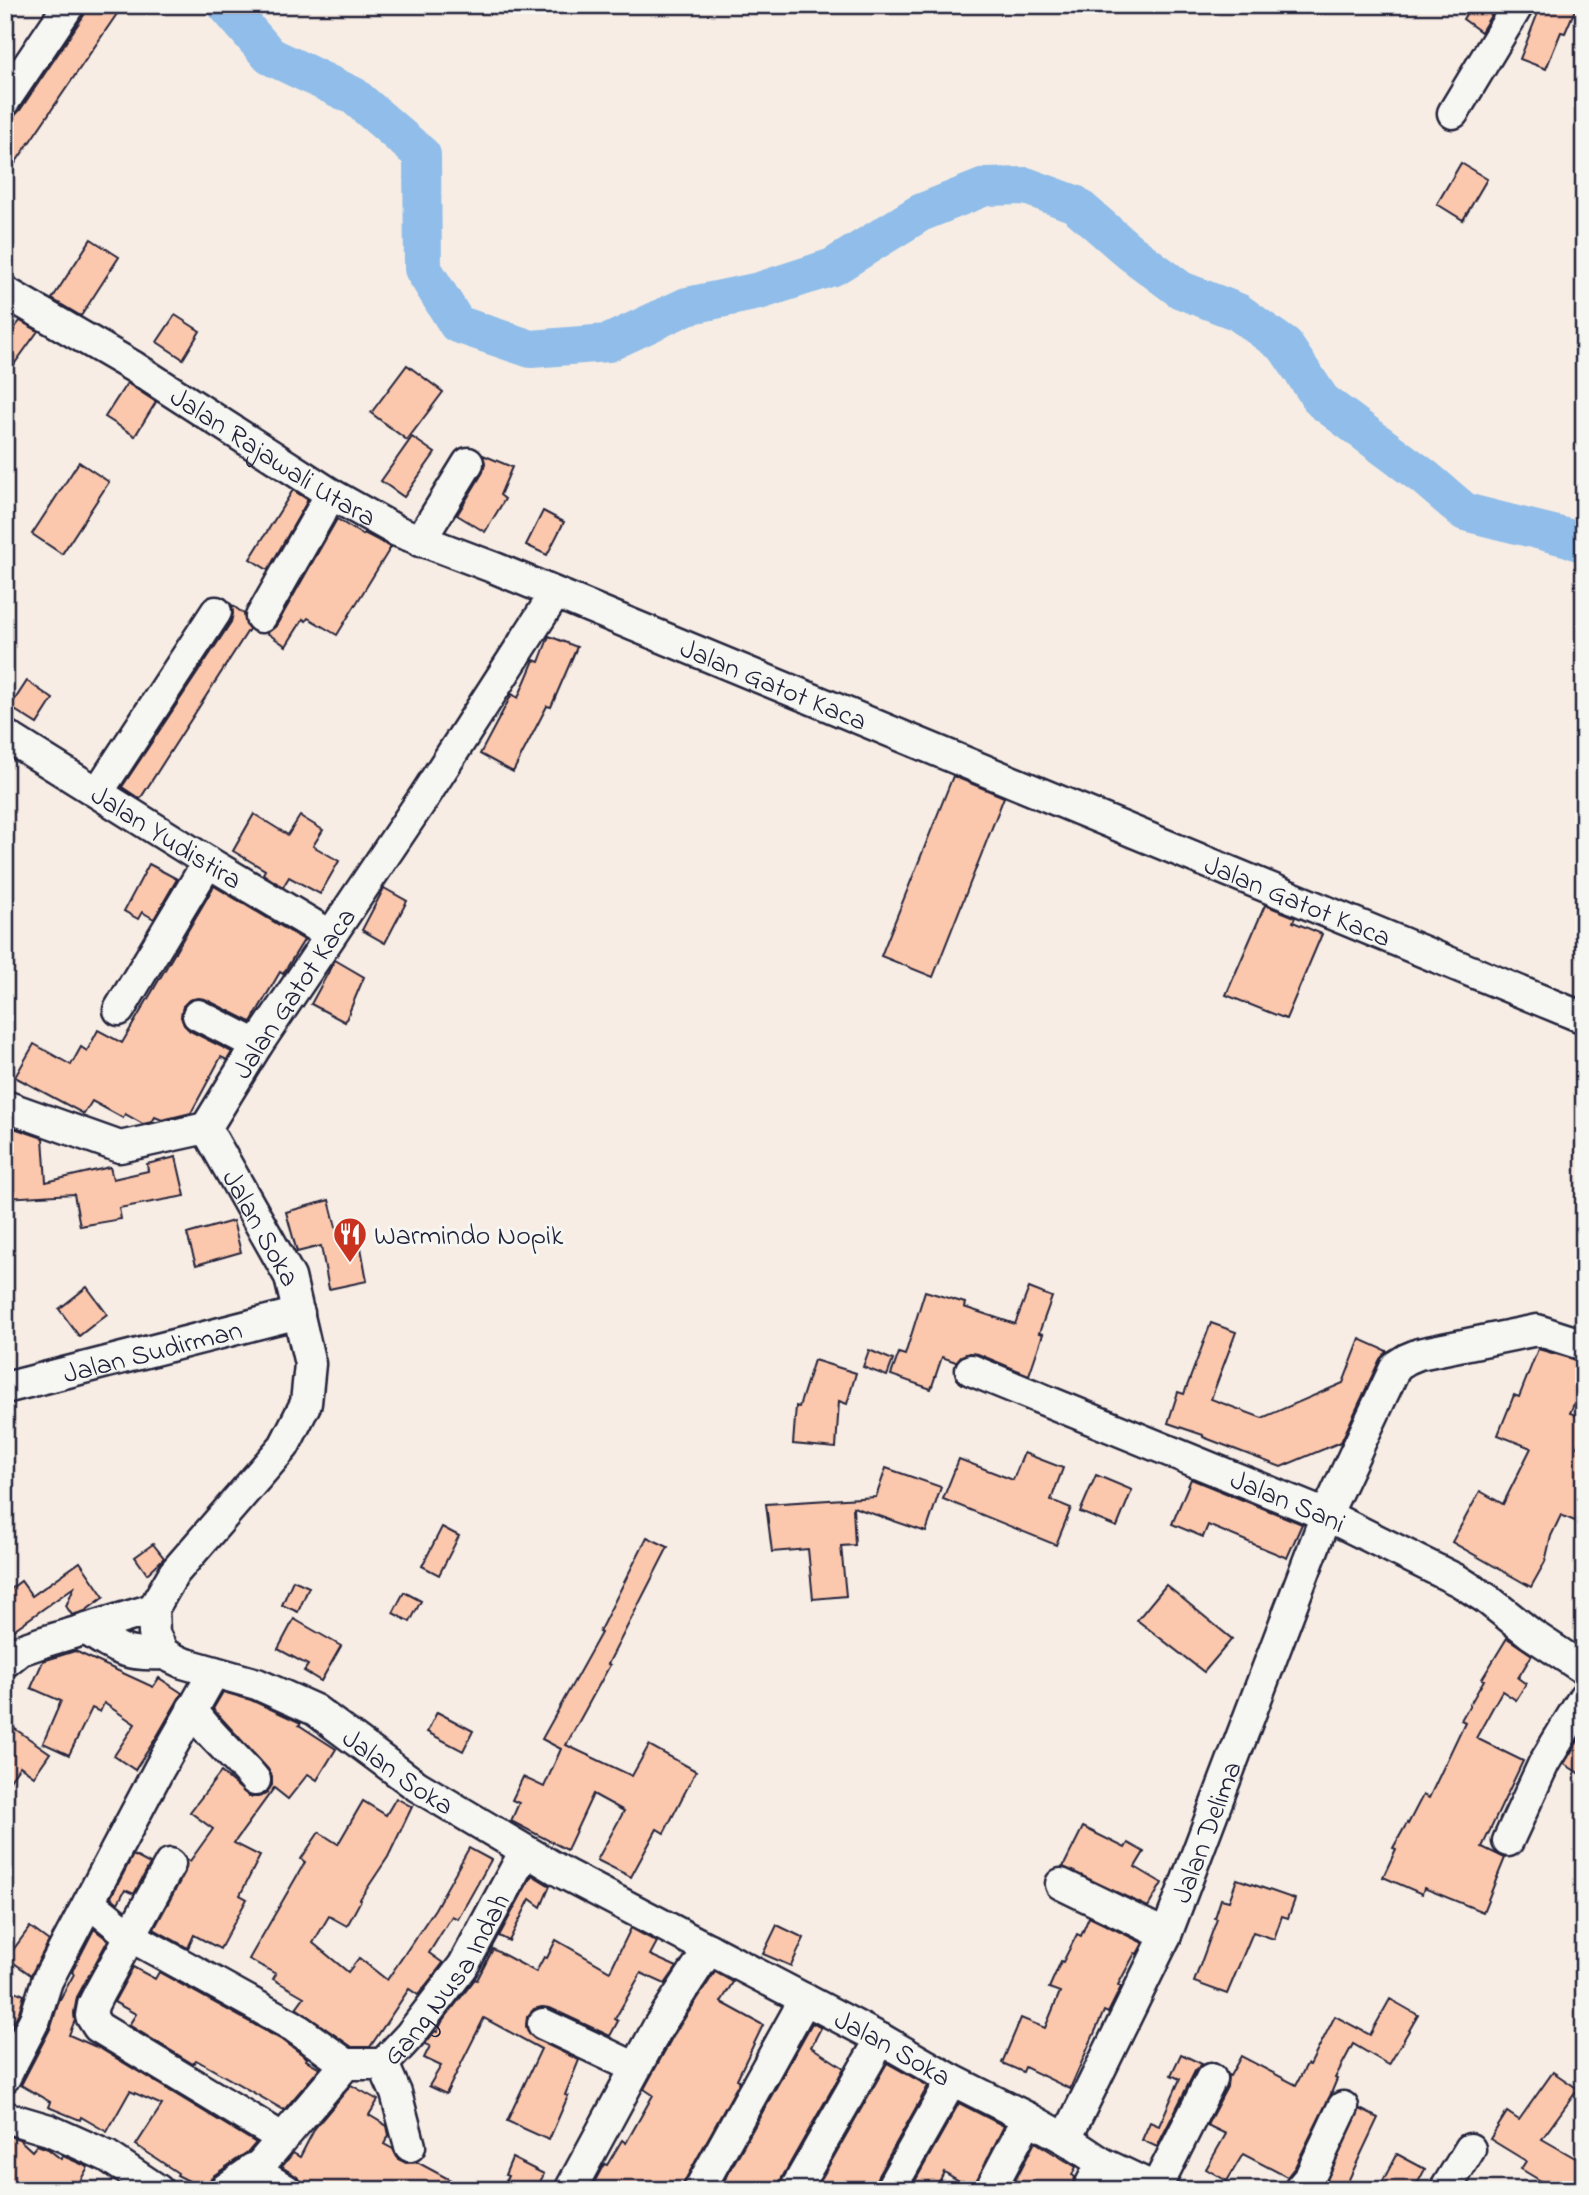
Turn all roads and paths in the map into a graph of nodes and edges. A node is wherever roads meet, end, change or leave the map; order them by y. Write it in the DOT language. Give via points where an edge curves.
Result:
graph roads {
  1 [pos="69,5"];
  2 [pos="1518,5"];
  3 [pos="5,100"];
  4 [pos="1453,113"];
  5 [pos="5,292"];
  6 [pos="468,463"];
  7 [pos="331,494"];
  8 [pos="420,541"];
  9 [pos="555,594"];
  10 [pos="216,612"];
  11 [pos="261,617"];
  12 [pos="5,735"];
  13 [pos="98,792"];
  14 [pos="208,862"];
  15 [pos="330,935"];
  16 [pos="119,1010"];
  17 [pos="198,1015"];
  18 [pos="1584,1018"];
  19 [pos="257,1045"];
  20 [pos="5,1106"];
  21 [pos="206,1128"];
  22 [pos="299,1313"];
  23 [pos="1584,1345"];
  24 [pos="971,1370"];
  25 [pos="5,1388"];
  26 [pos="1326,1515"];
  27 [pos="153,1609"];
  28 [pos="87,1630"];
  29 [pos="164,1654"];
  30 [pos="5,1662"];
  31 [pos="1584,1669"];
  32 [pos="214,1672"];
  33 [pos="1584,1697"];
  34 [pos="192,1709"];
  35 [pos="255,1780"];
  36 [pos="1508,1840"];
  37 [pos="525,1850"];
  38 [pos="170,1864"];
  39 [pos="1061,1884"];
  40 [pos="89,1902"];
  41 [pos="1166,1935"];
  42 [pos="132,1937"];
  43 [pos="709,1949"];
  44 [pos="805,1999"];
  45 [pos="543,2024"];
  46 [pos="881,2039"];
  47 [pos="346,2064"];
  48 [pos="383,2064"];
  49 [pos="634,2067"];
  50 [pos="5,2077"];
  51 [pos="1211,2079"];
  52 [pos="952,2080"];
  53 [pos="1343,2108"];
  54 [pos="5,2117"];
  55 [pos="1028,2118"];
  56 [pos="282,2138"];
  57 [pos="1066,2139"];
  58 [pos="410,2146"];
  59 [pos="1470,2149"];
  60 [pos="1102,2164"];
  61 [pos="253,2169"];
  62 [pos="1158,2189"];
  63 [pos="158,2190"];
  64 [pos="224,2190"];
  65 [pos="286,2190"];
  66 [pos="569,2190"];
  67 [pos="699,2190"];
  68 [pos="795,2190"];
  69 [pos="890,2190"];
  70 [pos="990,2190"];
  71 [pos="1088,2190"];
  72 [pos="1299,2190"];
  73 [pos="1445,2190"];
  1 -- 3 [label="street"];
  2 -- 4 [label="street"];
  5 -- 7 [label="street, Jalan Rajawali Utara" via="134,367"];
  6 -- 8 [label="street"];
  7 -- 8 [label="street, Jalan Rajawali Utara"];
  7 -- 11 [label="street"];
  8 -- 9 [label="street, Jalan Rajawali Utara"];
  9 -- 15 [label="street, Jalan Gatot Kaca"];
  9 -- 18 [label="street, Jalan Gatot Kaca"];
  10 -- 13 [label="street"];
  12 -- 13 [label="street, Jalan Yudistira"];
  13 -- 14 [label="street, Jalan Yudistira"];
  14 -- 15 [label="street, Jalan Yudistira"];
  14 -- 16 [label="street"];
  15 -- 19 [label="street, Jalan Gatot Kaca"];
  17 -- 19 [label="street"];
  19 -- 21 [label="street, Jalan Gatot Kaca"];
  20 -- 21 [label="street" via="120,1147"];
  21 -- 22 [label="street, Jalan Soka" via="290,1277"];
  22 -- 25 [label="street, Jalan Sudirman"];
  22 -- 27 [label="street, Jalan Soka" via="310,1364 306,1403 284,1446 174,1573"];
  23 -- 26 [label="street, Jalan Delima" via="1538,1330 1407,1359 1396,1366"];
  24 -- 26 [label="street, Jalan Sani"];
  26 -- 31 [label="street, Jalan Sani" via="1459,1581"];
  26 -- 41 [label="street, Jalan Delima"];
  27 -- 28 [label="street"];
  27 -- 29 [label="street" via="154,1634"];
  28 -- 29 [label="street" via="116,1649 136,1655"];
  28 -- 30 [label="street" via="20,1650"];
  29 -- 32 [label="street, Jalan Soka"];
  32 -- 34 [label="street"];
  32 -- 37 [label="street, Jalan Soka" via="257,1684 315,1710 417,1786"];
  33 -- 36 [label="street"];
  34 -- 35 [label="street"];
  34 -- 40 [label="street"];
  37 -- 43 [label="street, Jalan Soka"];
  37 -- 48 [label="street, Gang Nusa Indah" via="463,1966"];
  38 -- 42 [label="street"];
  39 -- 41 [label="street"];
  40 -- 42 [label="street"];
  40 -- 50 [label="street" via="47,1981 35,2019"];
  41 -- 57 [label="street, Jalan Delima"];
  42 -- 47 [label="street" via="293,2026"];
  42 -- 56 [label="street" via="93,2006 91,2016 98,2027"];
  43 -- 44 [label="street, Jalan Soka"];
  43 -- 49 [label="street"];
  44 -- 46 [label="street, Jalan Soka"];
  44 -- 67 [label="street"];
  45 -- 49 [label="street"];
  46 -- 52 [label="street, Jalan Soka"];
  46 -- 68 [label="street"];
  47 -- 48 [label="street, Gang Nusa Indah"];
  47 -- 56 [label="street, Gang Nusa Indah"];
  48 -- 58 [label="street" via="397,2093"];
  49 -- 66 [label="street"];
  51 -- 62 [label="street"];
  52 -- 55 [label="street, Jalan Soka"];
  52 -- 69 [label="street"];
  53 -- 72 [label="street" via="1310,2177"];
  54 -- 63 [label="street" via="49,2130 107,2156"];
  55 -- 57 [label="street, Jalan Soka"];
  55 -- 70 [label="street"];
  56 -- 61 [label="street, Gang Nusa Indah"];
  57 -- 60 [label="street, Jalan Soka"];
  59 -- 73 [label="street"];
  60 -- 62 [label="street, Jalan Soka"];
  60 -- 71 [label="street"];
  61 -- 64 [label="street, Gang Nusa Indah"];
  61 -- 65 [label="street"];
}
